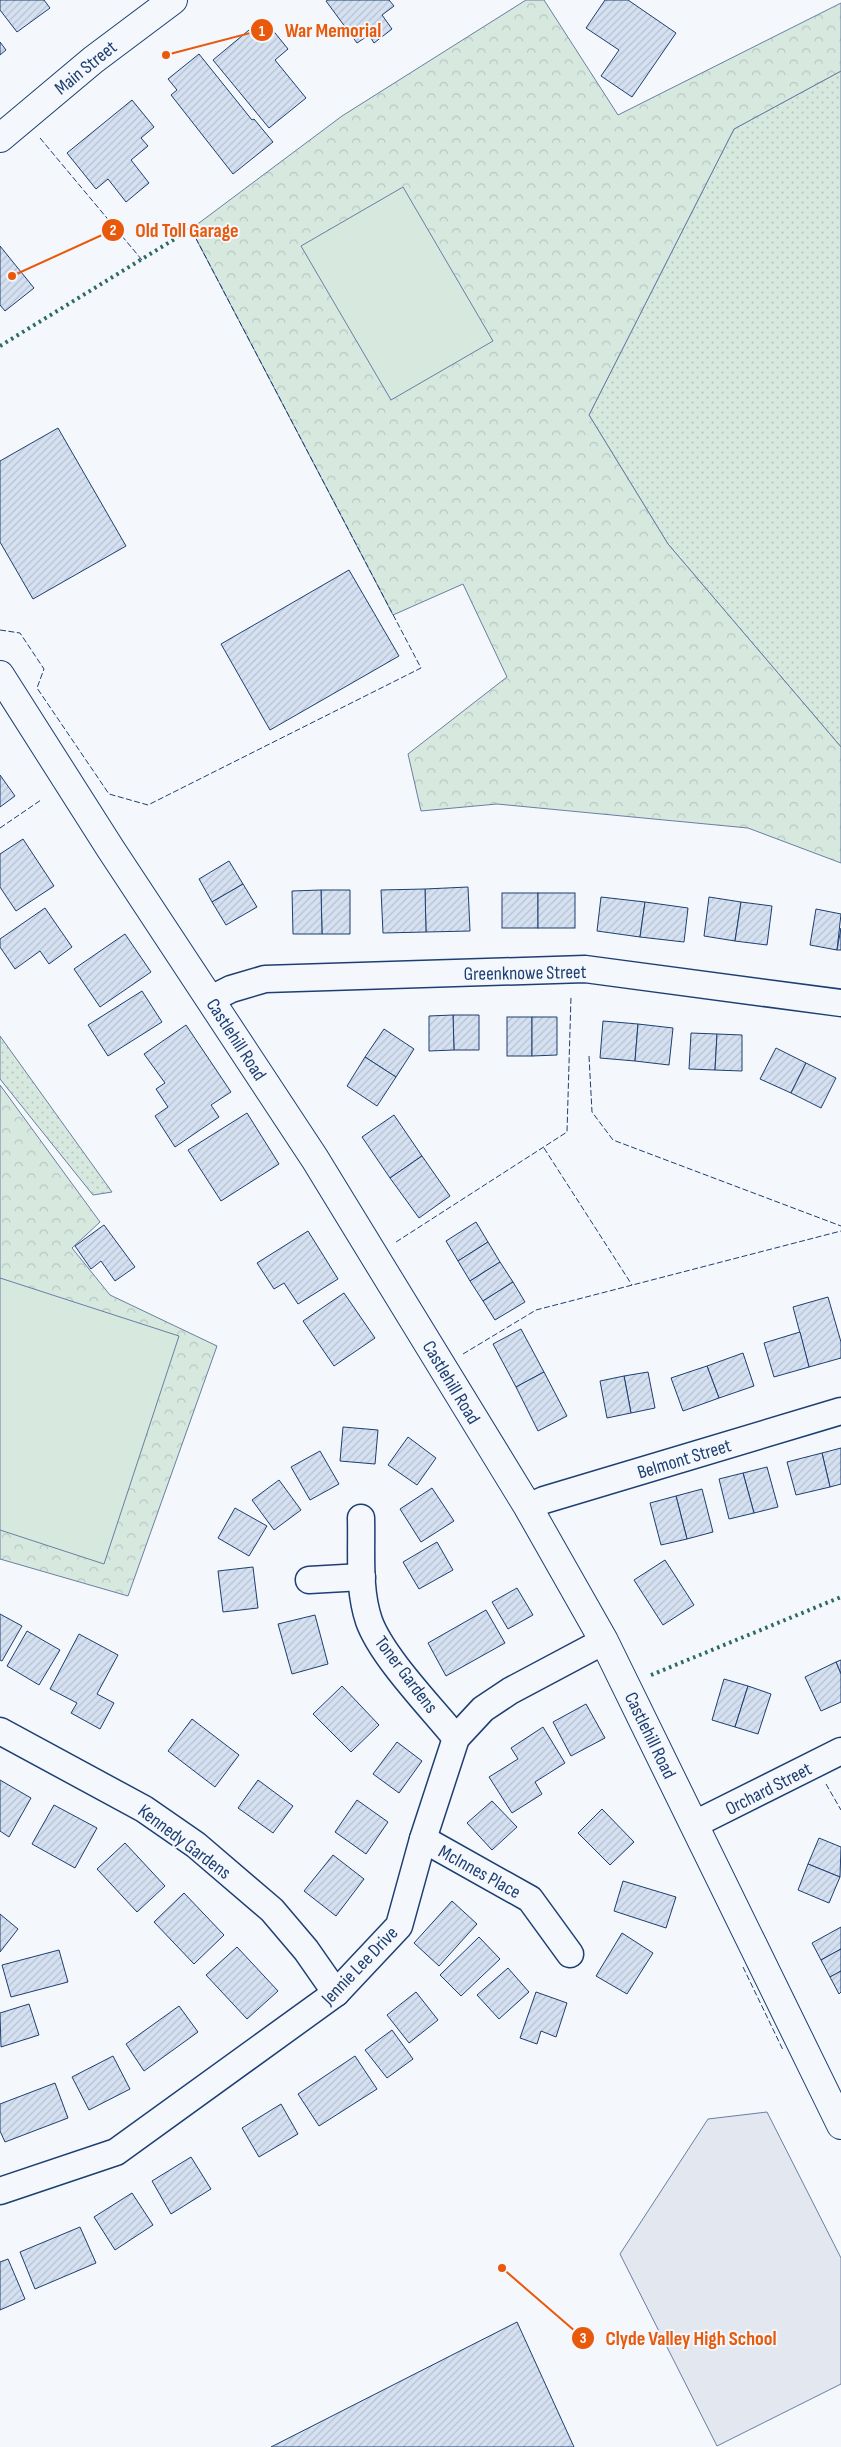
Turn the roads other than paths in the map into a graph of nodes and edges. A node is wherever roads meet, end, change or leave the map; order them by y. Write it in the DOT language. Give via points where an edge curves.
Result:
graph roads {
  1 [pos="173,0"];
  2 [pos="0,138"];
  3 [pos="0,675"];
  4 [pos="211,999"];
  5 [pos="841,1003"];
  6 [pos="841,1411"];
  7 [pos="528,1507"];
  8 [pos="361,1518"];
  9 [pos="362,1577"];
  10 [pos="309,1580"];
  11 [pos="604,1641"];
  12 [pos="0,1731"];
  13 [pos="456,1738"];
  14 [pos="841,1751"];
  15 [pos="695,1824"];
  16 [pos="423,1839"];
  17 [pos="570,1954"];
  18 [pos="336,1992"];
  19 [pos="841,2125"];
  20 [pos="0,2191"];
  1 -- 2 [label="main road, Main Street" via="93,60"];
  3 -- 4 [label="main road, Castlehill Road"];
  4 -- 5 [label="street, Greenknowe Street" via="266,979 585,969"];
  4 -- 7 [label="main road, Castlehill Road" via="315,1159"];
  6 -- 7 [label="street, Belmont Street"];
  7 -- 11 [label="main road, Castlehill Road"];
  8 -- 9 [label="street, Toner Gardens"];
  9 -- 10 [label="street"];
  9 -- 13 [label="street, Toner Gardens" via="370,1622 387,1654"];
  11 -- 13 [label="street, Jennie Lee Drive" via="510,1691 484,1709"];
  11 -- 15 [label="main road, Castlehill Road"];
  12 -- 18 [label="street, Kennedy Gardens" via="144,1809 196,1845 272,1910"];
  13 -- 16 [label="street, Jennie Lee Drive"];
  14 -- 15 [label="street, Orchard Street"];
  15 -- 19 [label="main road, Castlehill Road"];
  16 -- 17 [label="street, McInnes Place" via="530,1899"];
  16 -- 18 [label="street, Jennie Lee Drive" via="399,1926"];
  18 -- 20 [label="street, Jennie Lee Drive" via="116,2152"];
}
